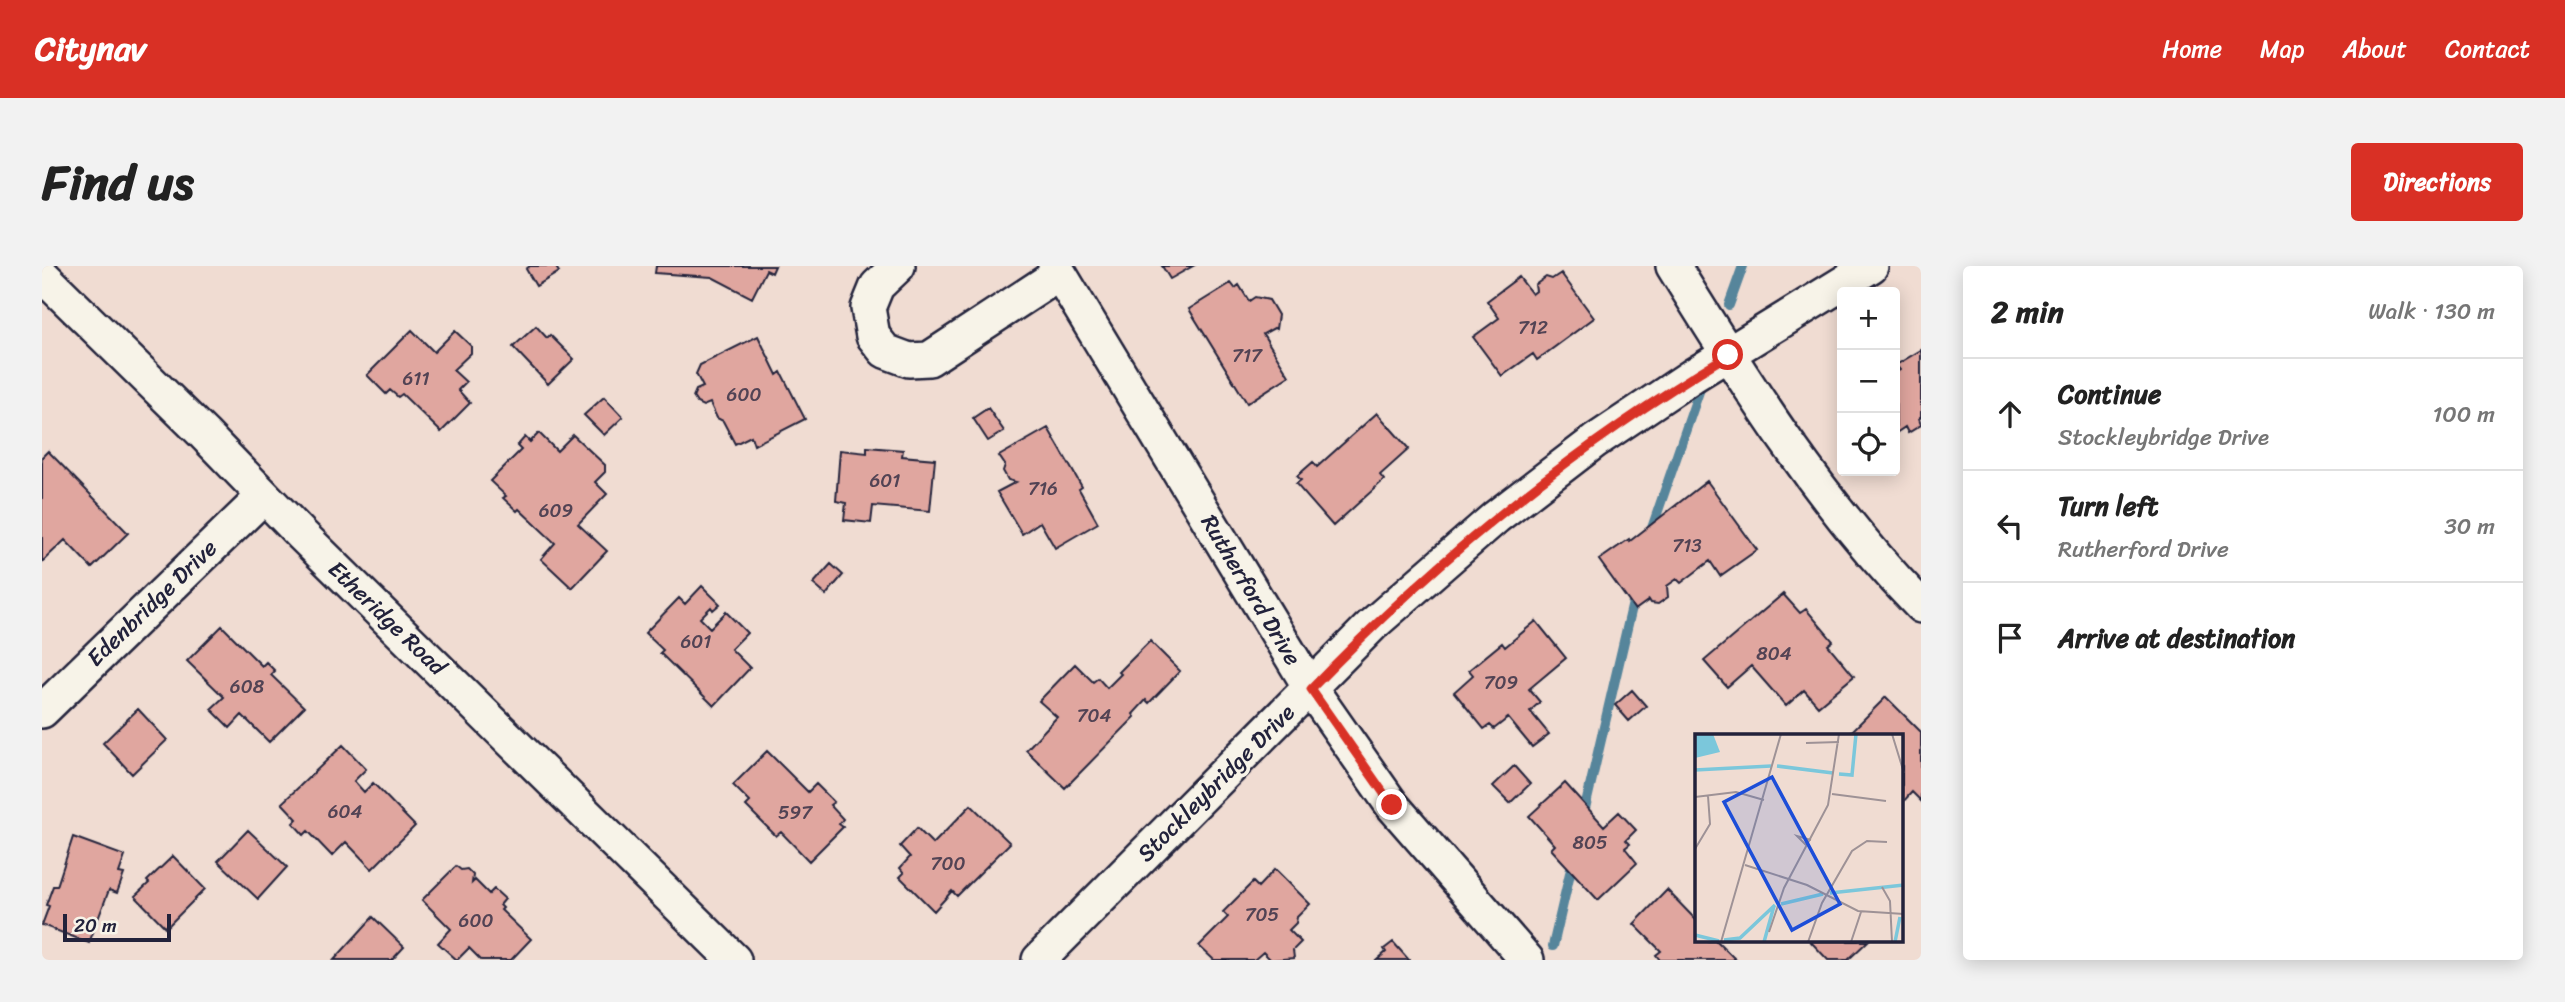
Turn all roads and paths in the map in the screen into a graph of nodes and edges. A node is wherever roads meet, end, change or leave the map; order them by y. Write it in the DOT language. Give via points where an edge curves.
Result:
graph roads {
  1 [pos="898,266"];
  2 [pos="1673,266"];
  3 [pos="1871,266"];
  4 [pos="1057,270"];
  5 [pos="42,275"];
  6 [pos="1728,355"];
  7 [pos="264,496"];
  8 [pos="1921,606"];
  9 [pos="1311,689"];
  10 [pos="42,711"];
  11 [pos="734,960"];
  12 [pos="1039,960"];
  13 [pos="1527,960"];
  1 -- 4 [label="street" via="877,286 867,308 873,336 885,351 909,360 929,359"];
  2 -- 6 [label="street"];
  3 -- 6 [label="street, Stockleybridge Drive"];
  4 -- 9 [label="street, Rutherford Drive"];
  5 -- 7 [label="street, Etheridge Road"];
  6 -- 8 [label="street" via="1812,478"];
  6 -- 9 [label="street, Stockleybridge Drive" via="1595,441 1496,517 1372,625"];
  7 -- 10 [label="street, Edenbridge Drive"];
  7 -- 11 [label="street, Etheridge Road"];
  9 -- 12 [label="street, Stockleybridge Drive"];
  9 -- 13 [label="street, Rutherford Drive" via="1392,805"];
}
